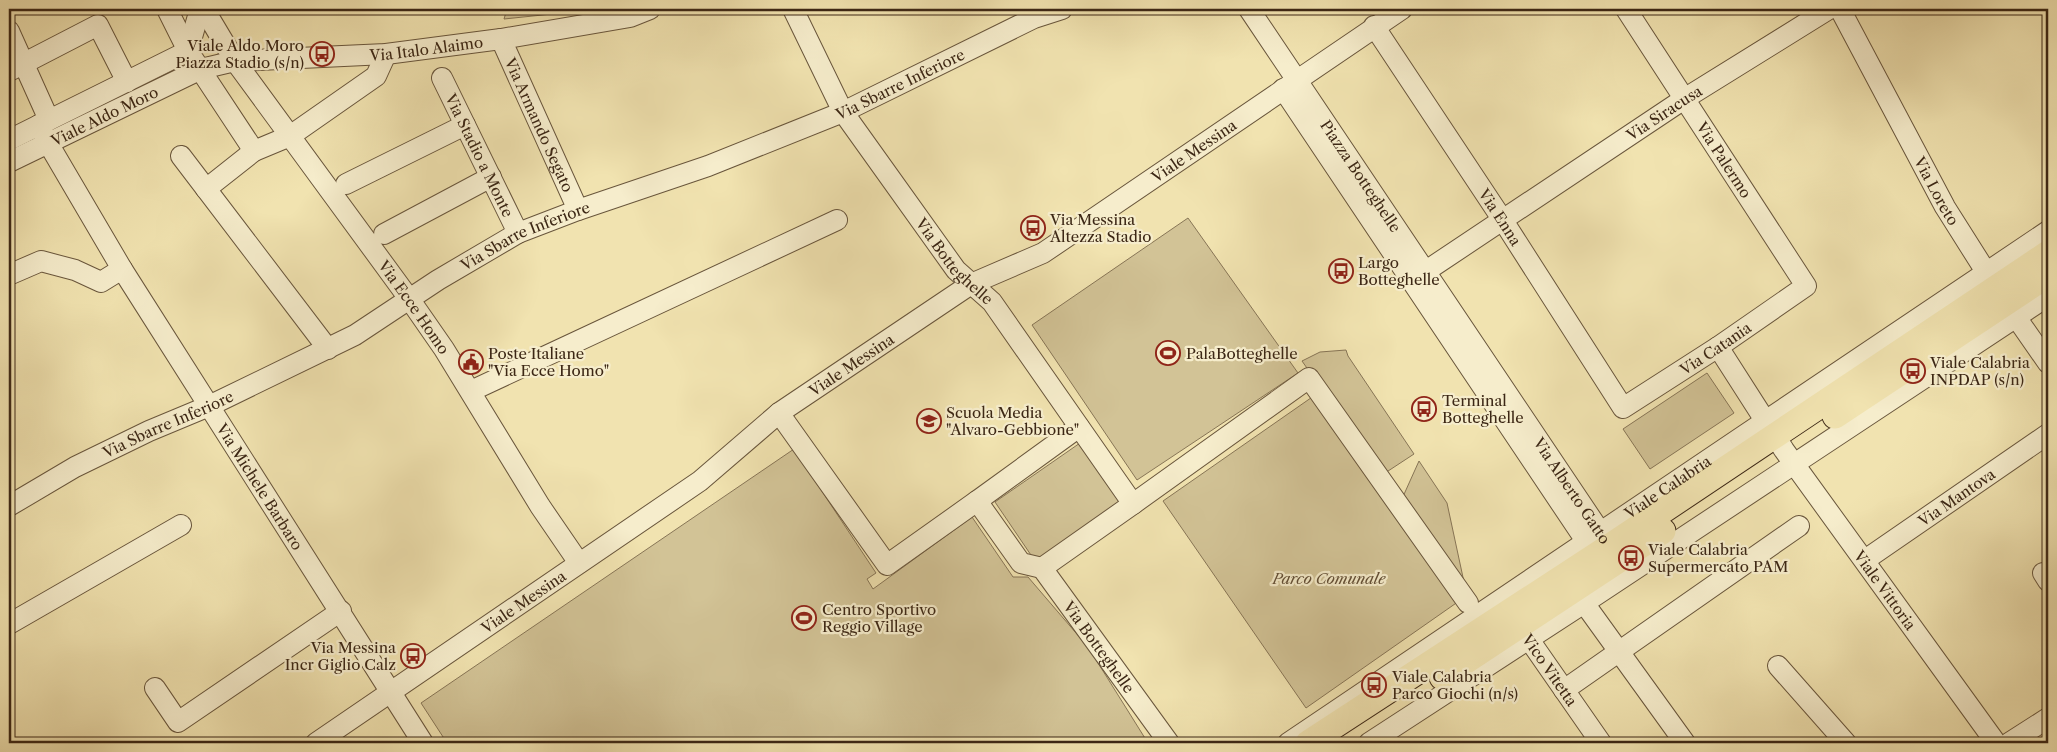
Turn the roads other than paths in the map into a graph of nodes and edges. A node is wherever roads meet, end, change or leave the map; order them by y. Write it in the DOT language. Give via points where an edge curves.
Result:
graph roads {
  1 [pos="167,9"];
  2 [pos="202,9"];
  3 [pos="650,9"];
  4 [pos="793,9"];
  5 [pos="1062,9"];
  6 [pos="1249,9"];
  7 [pos="1402,9"];
  8 [pos="1626,9"];
  9 [pos="1829,9"];
  10 [pos="1840,9"];
  11 [pos="1374,26"];
  12 [pos="9,31"];
  13 [pos="501,39"];
  14 [pos="188,51"];
  15 [pos="386,54"];
  16 [pos="235,61"];
  17 [pos="16,67"];
  18 [pos="201,69"];
  19 [pos="442,78"];
  20 [pos="127,82"];
  21 [pos="1290,85"];
  22 [pos="1684,99"];
  23 [pos="842,112"];
  24 [pos="44,122"];
  25 [pos="465,125"];
  26 [pos="290,136"];
  27 [pos="9,140"];
  28 [pos="48,143"];
  29 [pos="254,151"];
  30 [pos="181,156"];
  31 [pos="9,162"];
  32 [pos="491,177"];
  33 [pos="346,184"];
  34 [pos="206,189"];
  35 [pos="578,210"];
  36 [pos="1502,219"];
  37 [pos="837,220"];
  38 [pos="2048,231"];
  39 [pos="518,233"];
  40 [pos="384,234"];
  41 [pos="2048,253"];
  42 [pos="122,268"];
  43 [pos="1426,271"];
  44 [pos="10,273"];
  45 [pos="2048,275"];
  46 [pos="971,284"];
  47 [pos="1806,286"];
  48 [pos="2001,296"];
  49 [pos="2048,296"];
  50 [pos="410,300"];
  51 [pos="1718,347"];
  52 [pos="328,349"];
  53 [pos="2048,363"];
  54 [pos="471,391"];
  55 [pos="209,406"];
  56 [pos="1624,408"];
  57 [pos="779,413"];
  58 [pos="1079,427"];
  59 [pos="2048,434"];
  60 [pos="1780,443"];
  61 [pos="977,501"];
  62 [pos="1133,504"];
  63 [pos="9,506"];
  64 [pos="181,525"];
  65 [pos="1799,526"];
  66 [pos="1602,547"];
  67 [pos="1865,560"];
  68 [pos="579,563"];
  69 [pos="1042,568"];
  70 [pos="1468,603"];
  71 [pos="1584,603"];
  72 [pos="341,611"];
  73 [pos="1514,619"];
  74 [pos="9,624"];
  75 [pos="1619,651"];
  76 [pos="1778,666"];
  77 [pos="155,688"];
  78 [pos="1564,690"];
  79 [pos="392,692"];
  80 [pos="2048,718"];
  81 [pos="316,743"];
  82 [pos="423,743"];
  83 [pos="1169,743"];
  84 [pos="1288,743"];
  85 [pos="1308,743"];
  86 [pos="1339,743"];
  87 [pos="1369,743"];
  88 [pos="1601,743"];
  89 [pos="1685,743"];
  90 [pos="1846,743"];
  91 [pos="1996,743"];
  92 [pos="2009,743"];
  1 -- 14 [label="street"];
  2 -- 14 [label="street"];
  2 -- 16 [label="street, Via Ecce Homo"];
  3 -- 13 [label="street, Via Italo Alaimo" via="630,17"];
  4 -- 23 [label="street, Via Botteghelle"];
  5 -- 23 [label="street, Via Sbarre Inferiore" via="1034,18"];
  6 -- 21 [label="street"];
  7 -- 11 [label="street, Viale Messina"];
  8 -- 22 [label="street, Via Palermo"];
  9 -- 22 [label="street, Via Siracusa"];
  10 -- 48 [label="street, Via Loreto" via="1945,207"];
  11 -- 21 [label="street, Viale Messina"];
  11 -- 36 [label="street, Via Enna"];
  12 -- 17 [label="street, Via Michele Barbaro"];
  13 -- 15 [label="street, Via Italo Alaimo"];
  13 -- 35 [label="street, Via Armando Segato"];
  14 -- 18 [label="street"];
  14 -- 20 [label="street, Viale Aldo Moro"];
  15 -- 16 [label="street, Via Italo Alaimo"];
  15 -- 26 [label="street" via="376,76"];
  16 -- 18 [label="street, Via Italo Alaimo"];
  16 -- 26 [label="street, Via Ecce Homo"];
  17 -- 20 [label="street" via="98,25"];
  17 -- 24 [label="street, Via Michele Barbaro"];
  18 -- 28 [label="street, Viale Aldo Moro"];
  18 -- 29 [label="street"];
  19 -- 25 [label="street, Via Stadio a Monte"];
  20 -- 24 [label="street, Viale Aldo Moro"];
  21 -- 43 [label="street, Piazza Botteghelle"];
  21 -- 46 [label="street, Viale Messina" via="1043,253"];
  21 -- 66 [label="street"];
  22 -- 36 [label="street, Via Siracusa"];
  22 -- 47 [label="street, Via Palermo"];
  23 -- 35 [label="street, Via Sbarre Inferiore" via="708,166"];
  23 -- 46 [label="street, Via Botteghelle" via="956,270"];
  24 -- 27 [label="street, Viale Aldo Moro"];
  24 -- 28 [label="street, Via Michele Barbaro"];
  25 -- 32 [label="street, Via Stadio a Monte"];
  25 -- 33 [label="street"];
  26 -- 29 [label="street"];
  26 -- 50 [label="street, Via Ecce Homo"];
  28 -- 31 [label="street, Viale Aldo Moro"];
  28 -- 42 [label="street, Via Michele Barbaro"];
  29 -- 34 [label="street"];
  30 -- 34 [label="street"];
  32 -- 39 [label="street, Via Stadio a Monte"];
  32 -- 40 [label="street"];
  34 -- 52 [label="street"];
  35 -- 39 [label="street, Via Sbarre Inferiore"];
  36 -- 43 [label="street"];
  36 -- 56 [label="street, Via Enna"];
  37 -- 54 [label="street"];
  38 -- 48 [label="street, Viale Calabria"];
  39 -- 50 [label="street, Via Sbarre Inferiore"];
  41 -- 48 [label="main road, Viale Calabria"];
  42 -- 44 [label="street" via="101,282 75,270 41,261"];
  42 -- 55 [label="street, Via Michele Barbaro"];
  43 -- 66 [label="street, Via Alberto Gatto"];
  45 -- 48 [label="main road, Viale Calabria"];
  46 -- 57 [label="street, Viale Messina"];
  46 -- 58 [label="street, Via Botteghelle" via="992,302"];
  47 -- 51 [label="street, Via Catania"];
  48 -- 49 [label="street, Viale Calabria"];
  48 -- 53 [label="street, Via Loreto"];
  48 -- 60 [label="main road, Viale Calabria"];
  48 -- 60 [label="street, Viale Calabria"];
  50 -- 52 [label="street, Via Sbarre Inferiore"];
  50 -- 54 [label="street, Via Ecce Homo"];
  51 -- 56 [label="street, Via Catania"];
  51 -- 60 [label="street, Viale Vittoria"];
  52 -- 55 [label="street, Via Sbarre Inferiore"];
  54 -- 68 [label="street, Via Ecce Homo" via="540,506"];
  55 -- 63 [label="street, Via Sbarre Inferiore" via="149,430 75,467"];
  55 -- 72 [label="street, Via Michele Barbaro"];
  57 -- 61 [label="street" via="887,565"];
  57 -- 68 [label="street, Viale Messina" via="700,481"];
  58 -- 61 [label="street"];
  58 -- 62 [label="street, Via Botteghelle"];
  59 -- 67 [label="street, Via Mantova"];
  60 -- 66 [label="main road, Viale Calabria"];
  60 -- 66 [label="street, Viale Calabria"];
  60 -- 67 [label="street, Viale Vittoria"];
  60 -- 71 [label="street, Viale Calabria"];
  61 -- 69 [label="street" via="1021,563"];
  62 -- 69 [label="street"];
  62 -- 70 [label="street" via="1309,378"];
  64 -- 74 [label="street"];
  65 -- 75 [label="street"];
  66 -- 73 [label="main road, Viale Calabria"];
  66 -- 73 [label="street, Viale Calabria"];
  67 -- 91 [label="street, Viale Vittoria"];
  68 -- 79 [label="street, Viale Messina"];
  69 -- 83 [label="street, Via Botteghelle"];
  71 -- 73 [label="street, Viale Calabria"];
  71 -- 75 [label="street"];
  72 -- 77 [label="street" via="178,722"];
  72 -- 79 [label="street, Via Michele Barbaro"];
  73 -- 78 [label="street, Vico Vitetta"];
  73 -- 84 [label="street, Viale Calabria"];
  73 -- 85 [label="main road, Viale Calabria"];
  73 -- 86 [label="main road, Viale Calabria"];
  73 -- 87 [label="street, Viale Calabria"];
  75 -- 78 [label="street"];
  75 -- 89 [label="street"];
  76 -- 90 [label="street"];
  78 -- 88 [label="street, Vico Vitetta"];
  79 -- 81 [label="street, Viale Messina"];
  79 -- 82 [label="street, Via Michele Barbaro"];
  80 -- 92 [label="street"];
}
